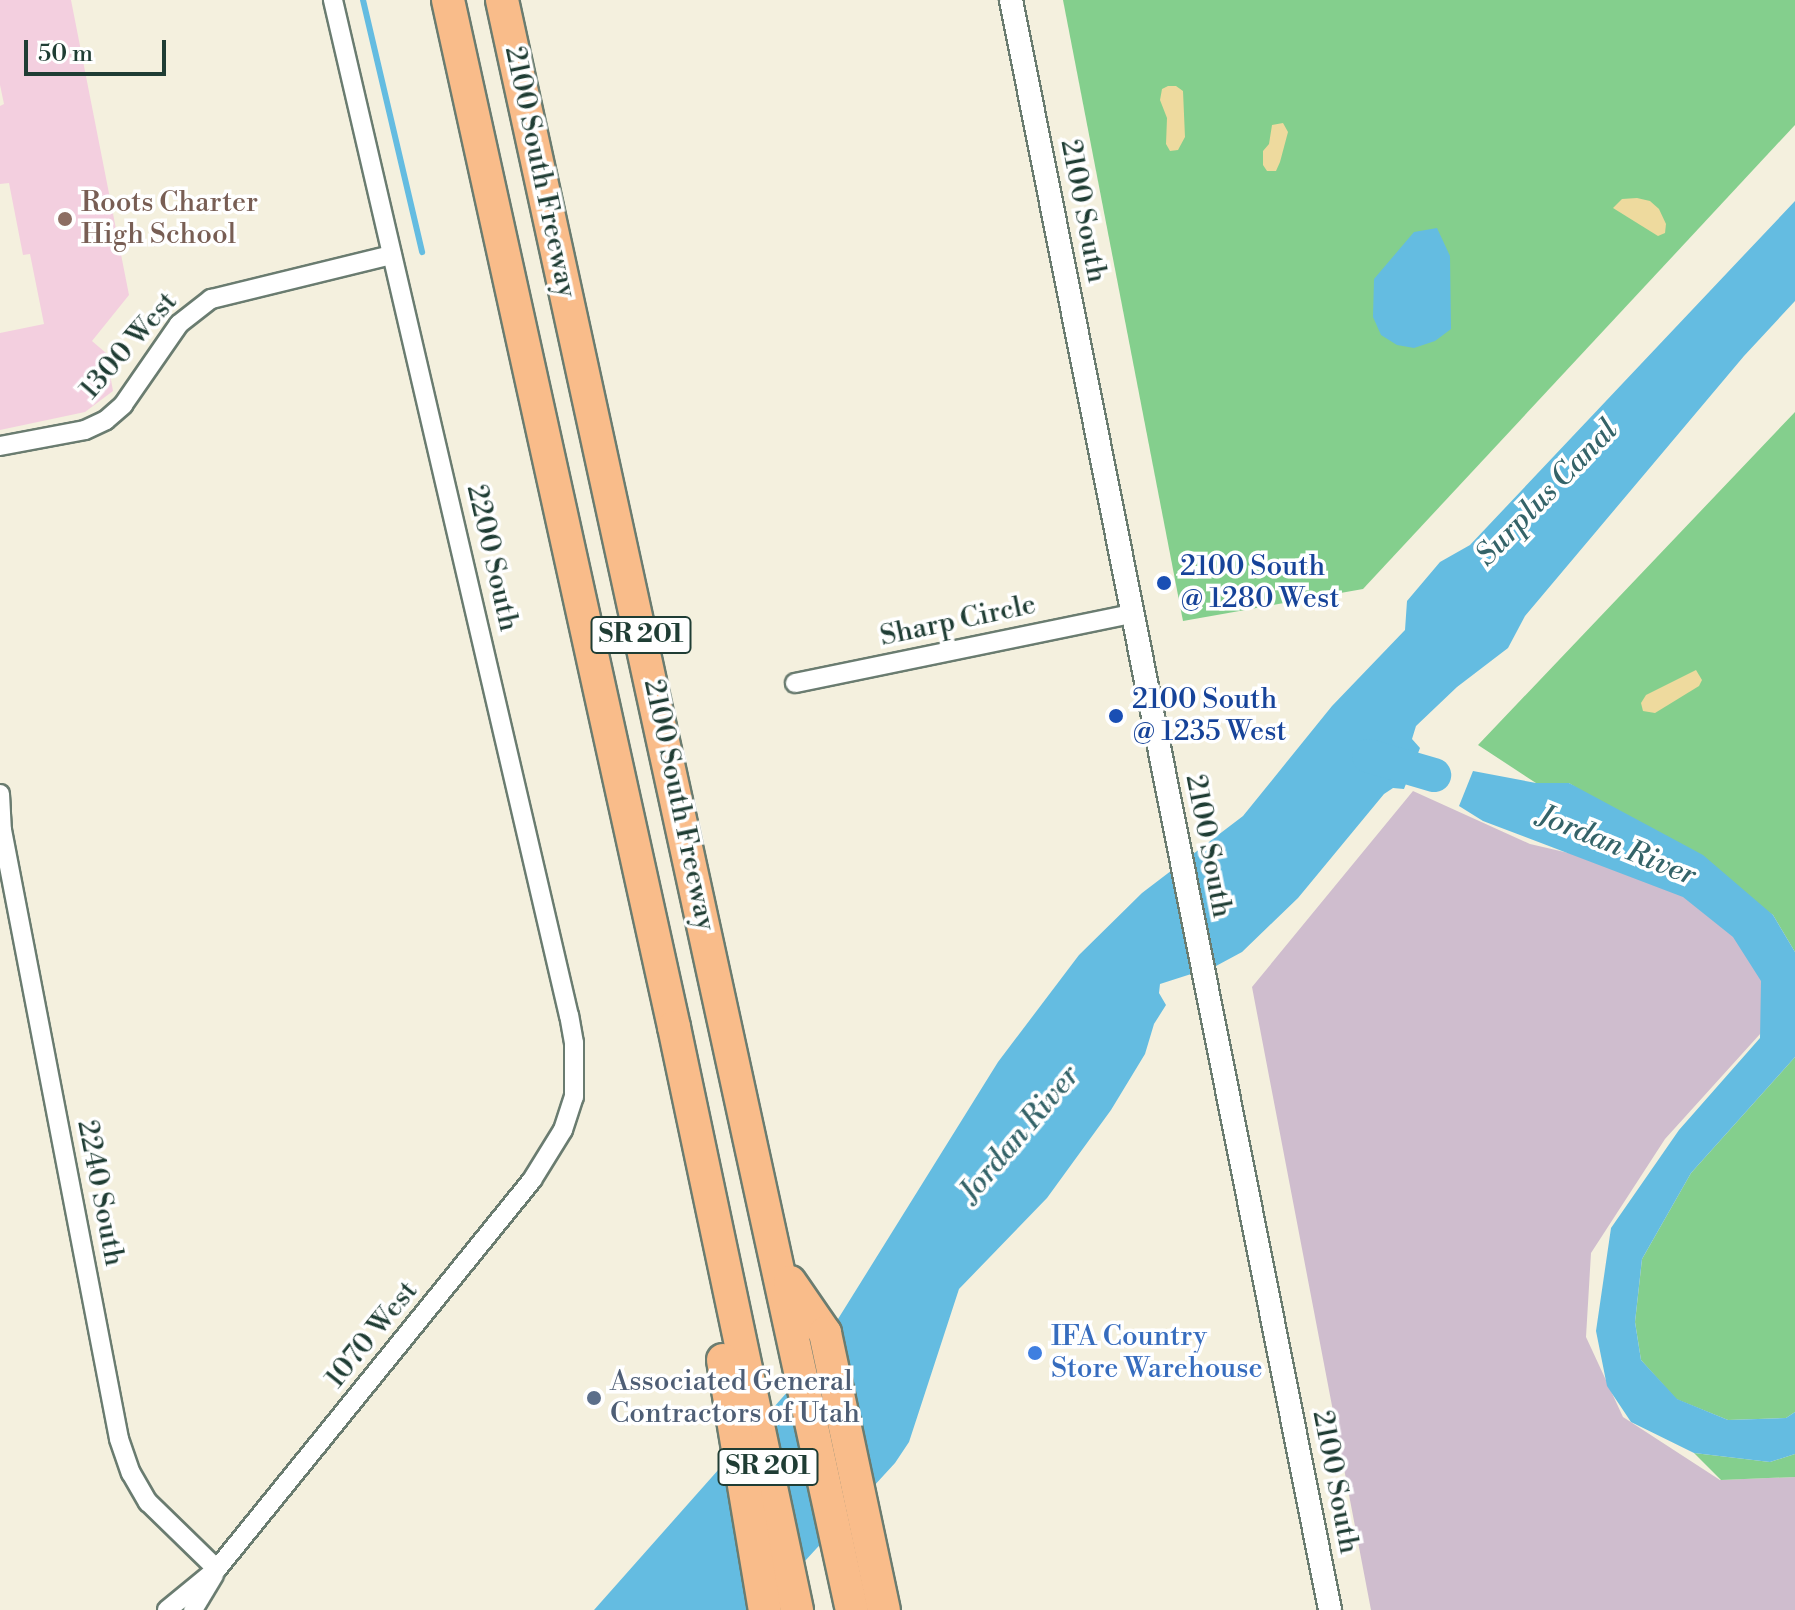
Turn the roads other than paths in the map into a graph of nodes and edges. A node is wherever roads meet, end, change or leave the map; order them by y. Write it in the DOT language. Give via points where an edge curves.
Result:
graph roads {
  1 [pos="333,0"];
  2 [pos="448,0"];
  3 [pos="502,0"];
  4 [pos="1011,0"];
  5 [pos="392,255"];
  6 [pos="0,446"];
  7 [pos="1132,614"];
  8 [pos="795,683"];
  9 [pos="0,794"];
  10 [pos="674,1027"];
  11 [pos="563,1130"];
  12 [pos="781,1270"];
  13 [pos="217,1569"];
  14 [pos="850,1595"];
  15 [pos="167,1610"];
  16 [pos="193,1610"];
  17 [pos="765,1610"];
  18 [pos="797,1610"];
  19 [pos="884,1610"];
  20 [pos="1330,1610"];
  1 -- 5 [label="street, 2200 South"];
  2 -- 10 [label="highway, 2100 South Freeway / SR 201"];
  3 -- 12 [label="highway, 2100 South Freeway / SR 201"];
  4 -- 7 [label="street, 2100 South"];
  5 -- 6 [label="street, 1300 West" via="211,299 179,324 123,405 106,420 85,430"];
  5 -- 11 [label="street, 2200 South" via="569,1016 575,1084"];
  7 -- 8 [label="street, Sharp Circle"];
  7 -- 20 [label="street, 2100 South"];
  9 -- 13 [label="street, 2240 South" via="2,830 119,1439 148,1502"];
  10 -- 17 [label="highway" via="666,1093 730,1396"];
  10 -- 18 [label="highway, 2100 South Freeway / SR 201"];
  11 -- 13 [label="street, 1070 West" via="532,1180"];
  12 -- 14 [label="highway, 2100 South Freeway / SR 201"];
  12 -- 19 [label="highway" via="825,1333"];
  13 -- 15 [label="street, 1070 West"];
  13 -- 16 [label="street, 1070 West"];
}
